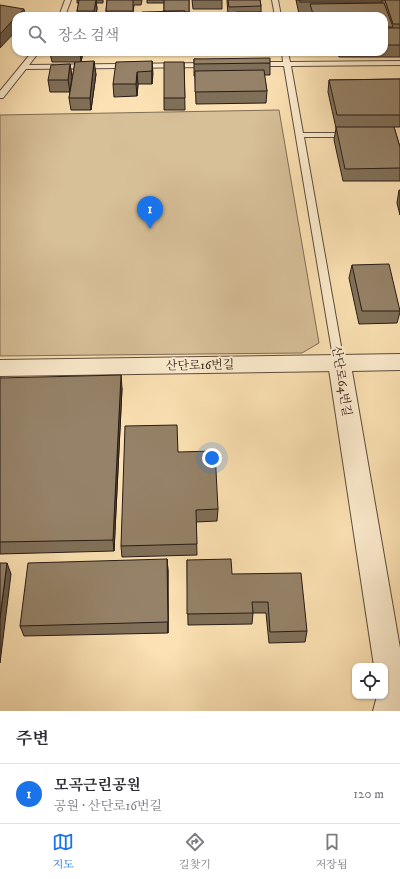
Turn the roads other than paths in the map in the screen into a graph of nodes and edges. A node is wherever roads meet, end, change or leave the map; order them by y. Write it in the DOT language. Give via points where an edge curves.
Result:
graph roads {
  1 [pos="68,0"];
  2 [pos="276,0"];
  3 [pos="64,12"];
  4 [pos="278,12"];
  5 [pos="33,56"];
  6 [pos="286,56"];
  7 [pos="400,63"];
  8 [pos="247,64"];
  9 [pos="287,64"];
  10 [pos="215,65"];
  11 [pos="24,67"];
  12 [pos="0,96"];
  13 [pos="354,135"];
  14 [pos="299,136"];
  15 [pos="400,362"];
  16 [pos="339,363"];
  17 [pos="0,368"];
  18 [pos="388,711"];
  1 -- 3 [label="lane"];
  2 -- 4 [label="lane"];
  5 -- 11 [label="lane"];
  6 -- 9 [label="lane, 산단로64번길"];
  7 -- 9 [label="lane"];
  8 -- 9 [label="lane"];
  9 -- 14 [label="lane, 산단로64번길"];
  10 -- 11 [label="lane"];
  11 -- 12 [label="lane"];
  13 -- 14 [label="lane"];
  14 -- 16 [label="lane, 산단로64번길"];
  15 -- 16 [label="street, 산단로16번길"];
  16 -- 17 [label="street, 산단로16번길"];
  16 -- 18 [label="street, 산단로64번길" via="393,694"];
}
